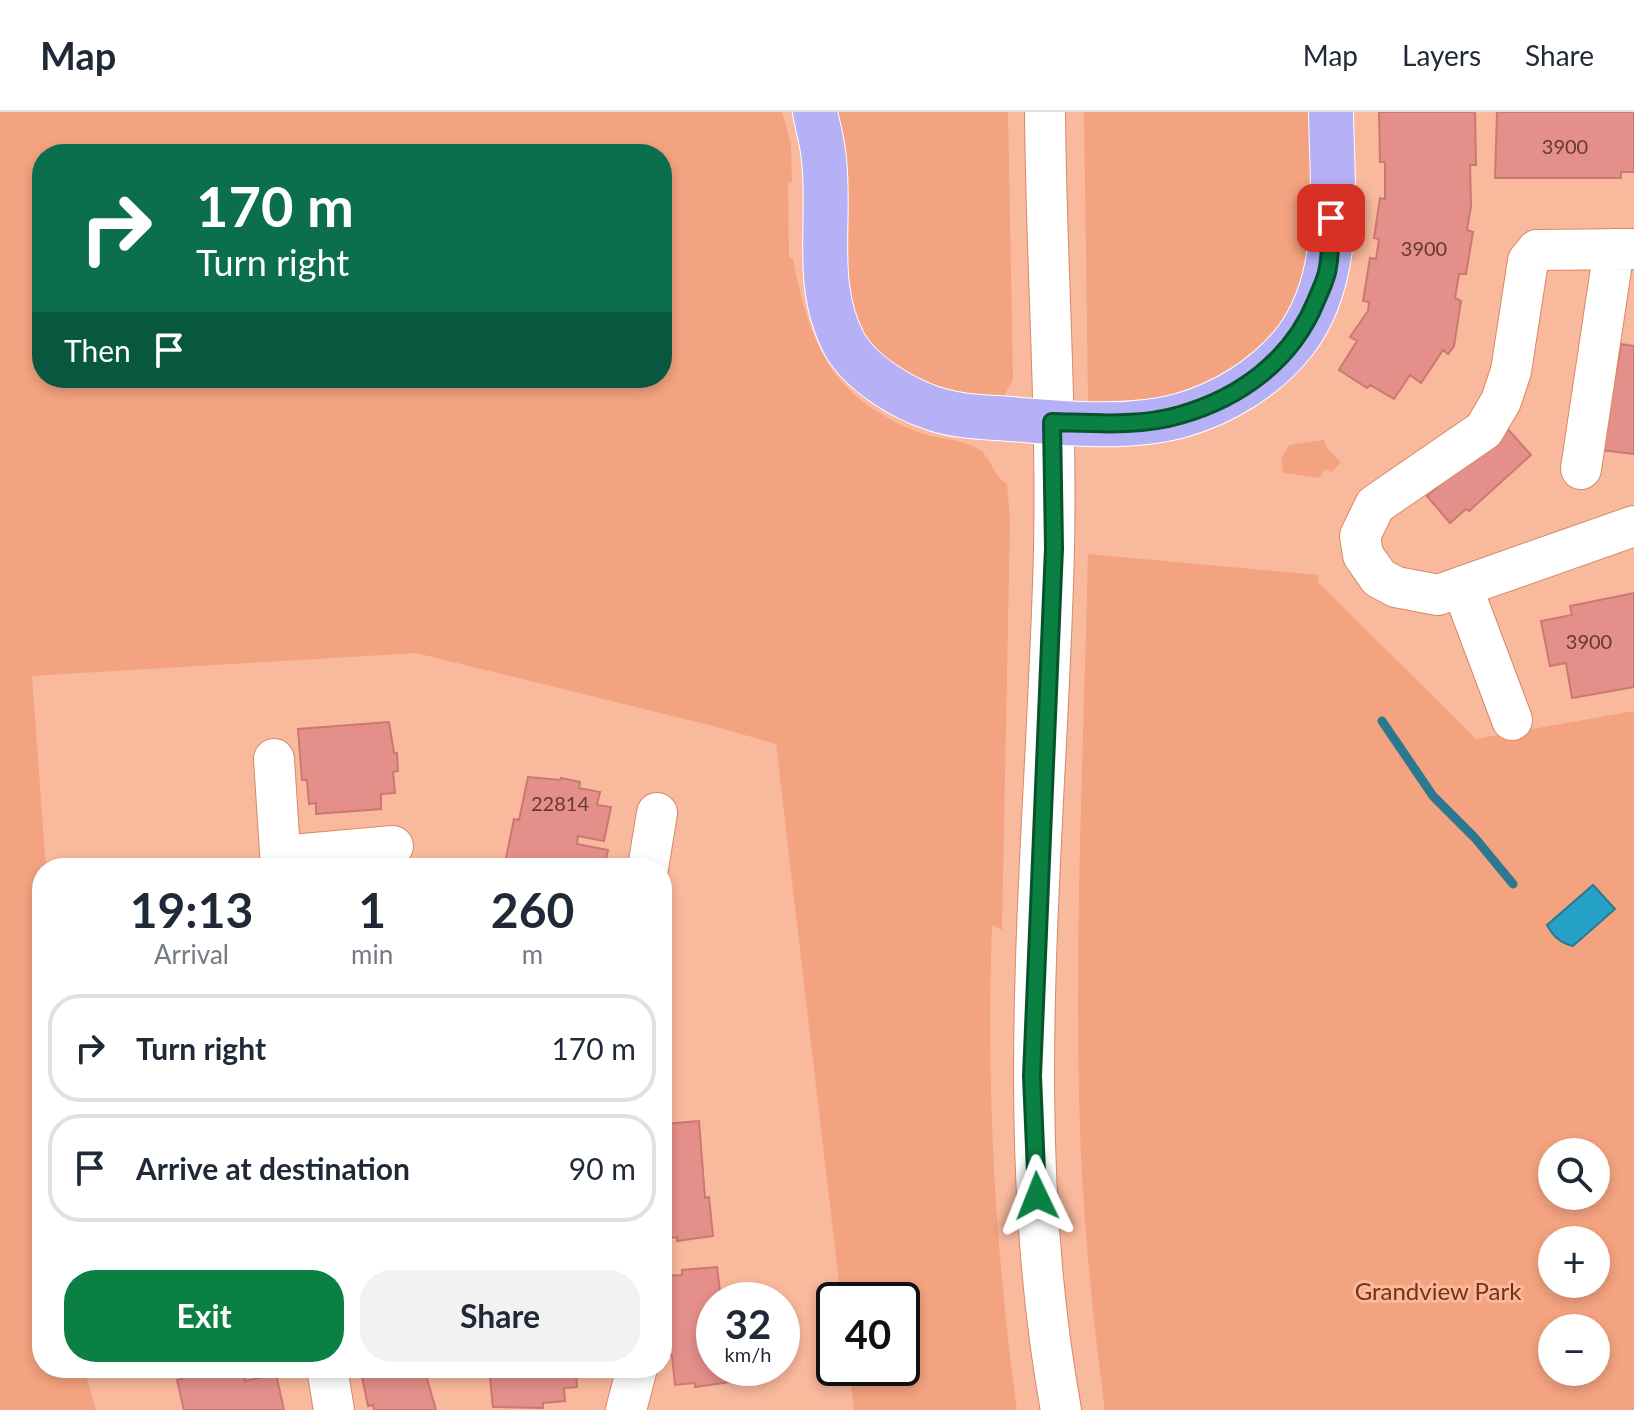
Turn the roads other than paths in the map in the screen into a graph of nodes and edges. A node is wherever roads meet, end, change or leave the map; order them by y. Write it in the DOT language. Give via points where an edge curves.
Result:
graph roads {
  1 [pos="815,112"];
  2 [pos="1045,112"];
  3 [pos="1331,112"];
  4 [pos="1624,249"];
  5 [pos="1052,422"];
  6 [pos="1581,469"];
  7 [pos="1634,526"];
  8 [pos="1462,587"];
  9 [pos="1512,720"];
  10 [pos="274,759"];
  11 [pos="657,813"];
  12 [pos="393,846"];
  13 [pos="281,858"];
  14 [pos="309,858"];
  15 [pos="650,858"];
  16 [pos="329,1378"];
  17 [pos="634,1378"];
  18 [pos="334,1410"];
  19 [pos="626,1410"];
  20 [pos="1061,1410"];
  1 -- 5 [label="main road" via="825,160 828,303 846,347 877,379 934,409"];
  2 -- 5 [label="street"];
  3 -- 5 [label="main road" via="1328,269 1295,341 1251,382 1178,416"];
  4 -- 6 [label="street"];
  4 -- 8 [label="street" via="1537,250 1528,261 1511,371 1484,430 1375,505 1360,536 1363,555 1379,578 1396,587 1438,595"];
  5 -- 20 [label="street" via="1054,548 1032,1076 1039,1225"];
  7 -- 8 [label="street"];
  8 -- 9 [label="street"];
  10 -- 13 [label="street"];
  11 -- 15 [label="street"];
  12 -- 14 [label="street"];
  16 -- 18 [label="street"];
  17 -- 19 [label="street"];
}
